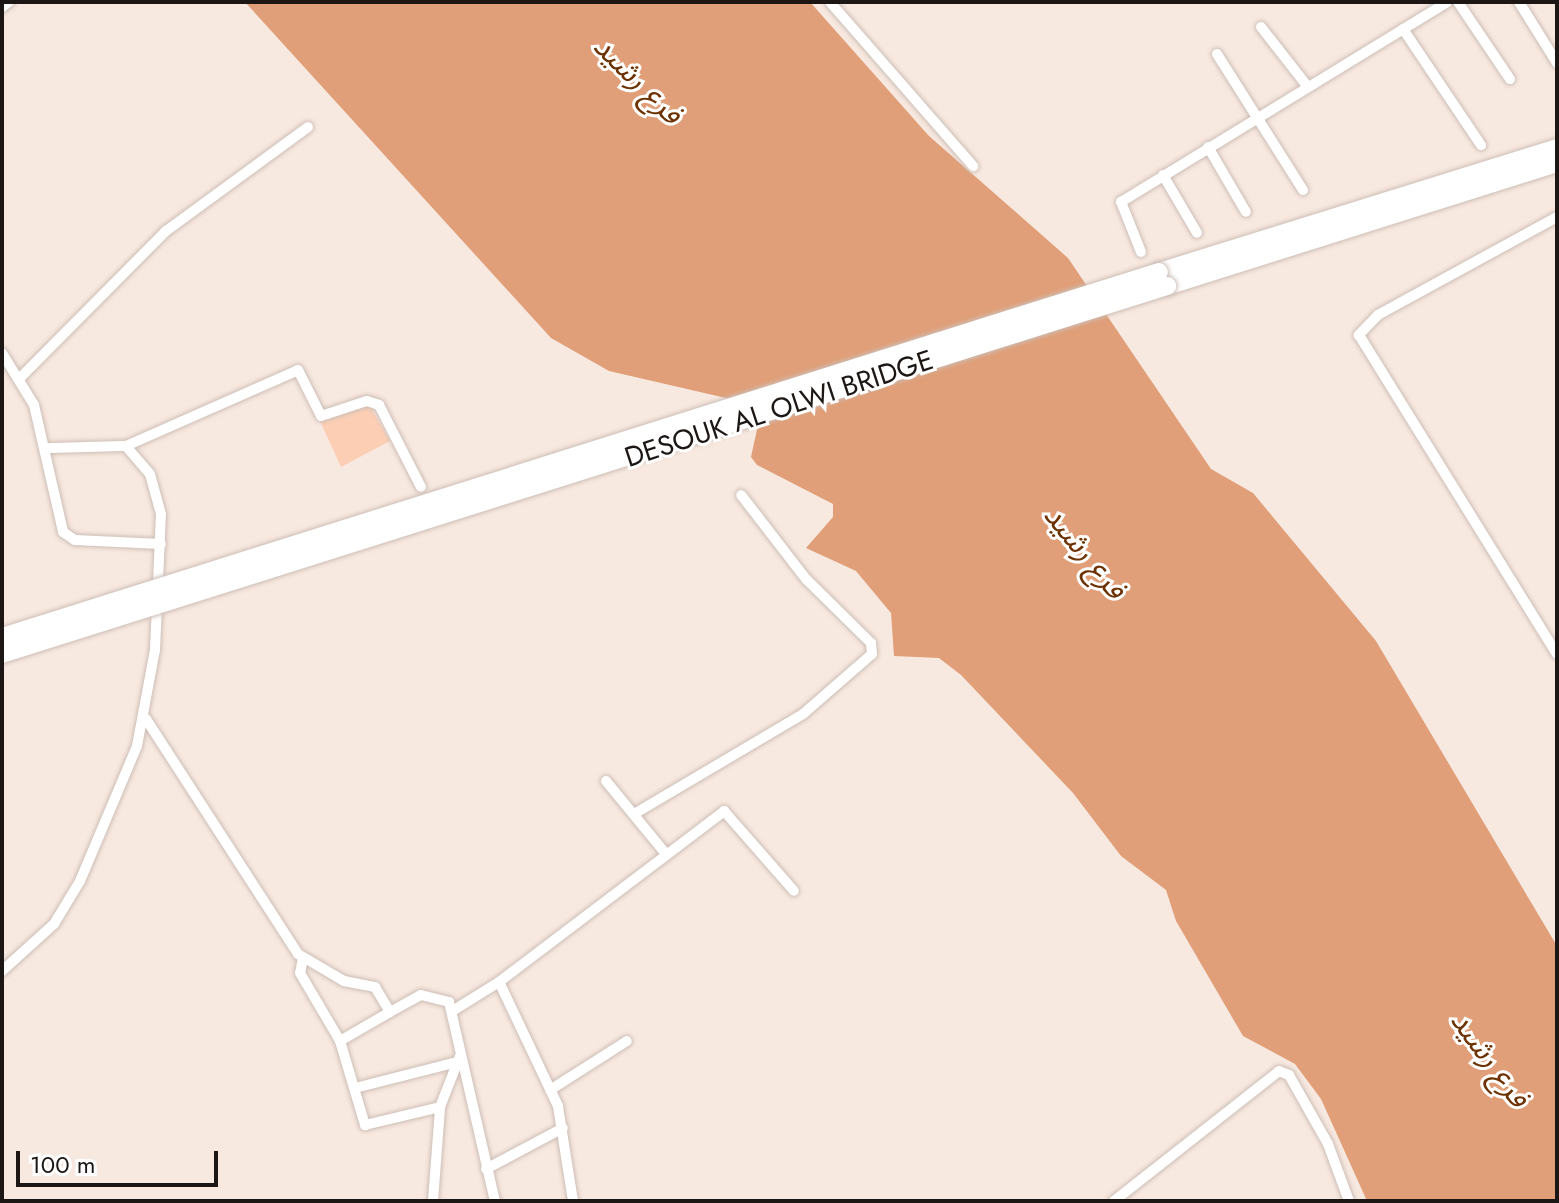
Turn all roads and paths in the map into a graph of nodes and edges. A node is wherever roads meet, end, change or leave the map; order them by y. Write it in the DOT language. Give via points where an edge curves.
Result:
graph roads {
  1 [pos="9,2"];
  2 [pos="1447,2"];
  3 [pos="1458,2"];
  4 [pos="1519,2"];
  5 [pos="833,3"];
  6 [pos="2,7"];
  7 [pos="1261,27"];
  8 [pos="1403,29"];
  9 [pos="1217,54"];
  10 [pos="1557,63"];
  11 [pos="1510,79"];
  12 [pos="1308,87"];
  13 [pos="1257,118"];
  14 [pos="308,127"];
  15 [pos="1481,145"];
  16 [pos="1208,147"];
  17 [pos="1557,148"];
  18 [pos="1557,163"];
  19 [pos="973,166"];
  20 [pos="1163,175"];
  21 [pos="1303,190"];
  22 [pos="1246,212"];
  23 [pos="1557,217"];
  24 [pos="1197,233"];
  25 [pos="1141,252"];
  26 [pos="1163,279"];
  27 [pos="2,353"];
  28 [pos="21,377"];
  29 [pos="126,446"];
  30 [pos="48,448"];
  31 [pos="421,487"];
  32 [pos="741,495"];
  33 [pos="161,544"];
  34 [pos="2,637"];
  35 [pos="2,654"];
  36 [pos="1557,654"];
  37 [pos="146,719"];
  38 [pos="606,781"];
  39 [pos="634,814"];
  40 [pos="666,854"];
  41 [pos="794,891"];
  42 [pos="303,958"];
  43 [pos="2,971"];
  44 [pos="499,982"];
  45 [pos="454,1010"];
  46 [pos="390,1012"];
  47 [pos="340,1041"];
  48 [pos="627,1041"];
  49 [pos="457,1060"];
  50 [pos="355,1088"];
  51 [pos="550,1090"];
  52 [pos="440,1107"];
  53 [pos="563,1128"];
  54 [pos="486,1169"];
  55 [pos="433,1201"];
  56 [pos="495,1201"];
  57 [pos="573,1201"];
  58 [pos="1114,1201"];
  59 [pos="1349,1201"];
  1 -- 6 [label="street"];
  2 -- 8 [label="street"];
  3 -- 11 [label="street"];
  4 -- 10 [label="street"];
  5 -- 19 [label="street"];
  7 -- 12 [label="street"];
  8 -- 12 [label="street"];
  8 -- 15 [label="street"];
  9 -- 13 [label="street"];
  12 -- 13 [label="street"];
  13 -- 16 [label="street"];
  13 -- 21 [label="street"];
  14 -- 28 [label="street" via="166,231"];
  16 -- 20 [label="street"];
  16 -- 22 [label="street"];
  17 -- 26 [label="highway, DESOUK AL OLWI BRIDGE"];
  18 -- 26 [label="highway, DESOUK AL OLWI BRIDGE"];
  20 -- 24 [label="street"];
  20 -- 25 [label="street" via="1119,204"];
  23 -- 36 [label="street" via="1378,315 1359,335"];
  26 -- 34 [label="highway, DESOUK AL OLWI BRIDGE, bridge"];
  26 -- 35 [label="highway, DESOUK AL OLWI BRIDGE, bridge"];
  27 -- 28 [label="street"];
  28 -- 30 [label="street"];
  29 -- 30 [label="street"];
  29 -- 31 [label="street" via="298,370 321,416 367,401 379,405"];
  29 -- 33 [label="street" via="157,491"];
  30 -- 33 [label="street" via="67,536"];
  32 -- 39 [label="street" via="806,579 871,643 872,654 803,714"];
  33 -- 37 [label="street"];
  37 -- 42 [label="street"];
  37 -- 43 [label="street" via="74,891 39,941"];
  38 -- 39 [label="street"];
  39 -- 40 [label="street"];
  40 -- 41 [label="street" via="724,811"];
  40 -- 44 [label="street"];
  42 -- 46 [label="street" via="344,981 375,987"];
  42 -- 47 [label="street" via="300,973"];
  44 -- 45 [label="street"];
  44 -- 51 [label="street"];
  45 -- 46 [label="street" via="431,994"];
  45 -- 49 [label="street"];
  46 -- 47 [label="street"];
  47 -- 50 [label="street"];
  48 -- 51 [label="street"];
  49 -- 50 [label="street"];
  49 -- 52 [label="street"];
  49 -- 54 [label="street"];
  50 -- 52 [label="street" via="367,1126"];
  51 -- 53 [label="street"];
  52 -- 55 [label="street"];
  53 -- 54 [label="street"];
  53 -- 57 [label="street"];
  54 -- 56 [label="street"];
  58 -- 59 [label="street" via="1279,1071 1289,1075 1328,1144"];
}
